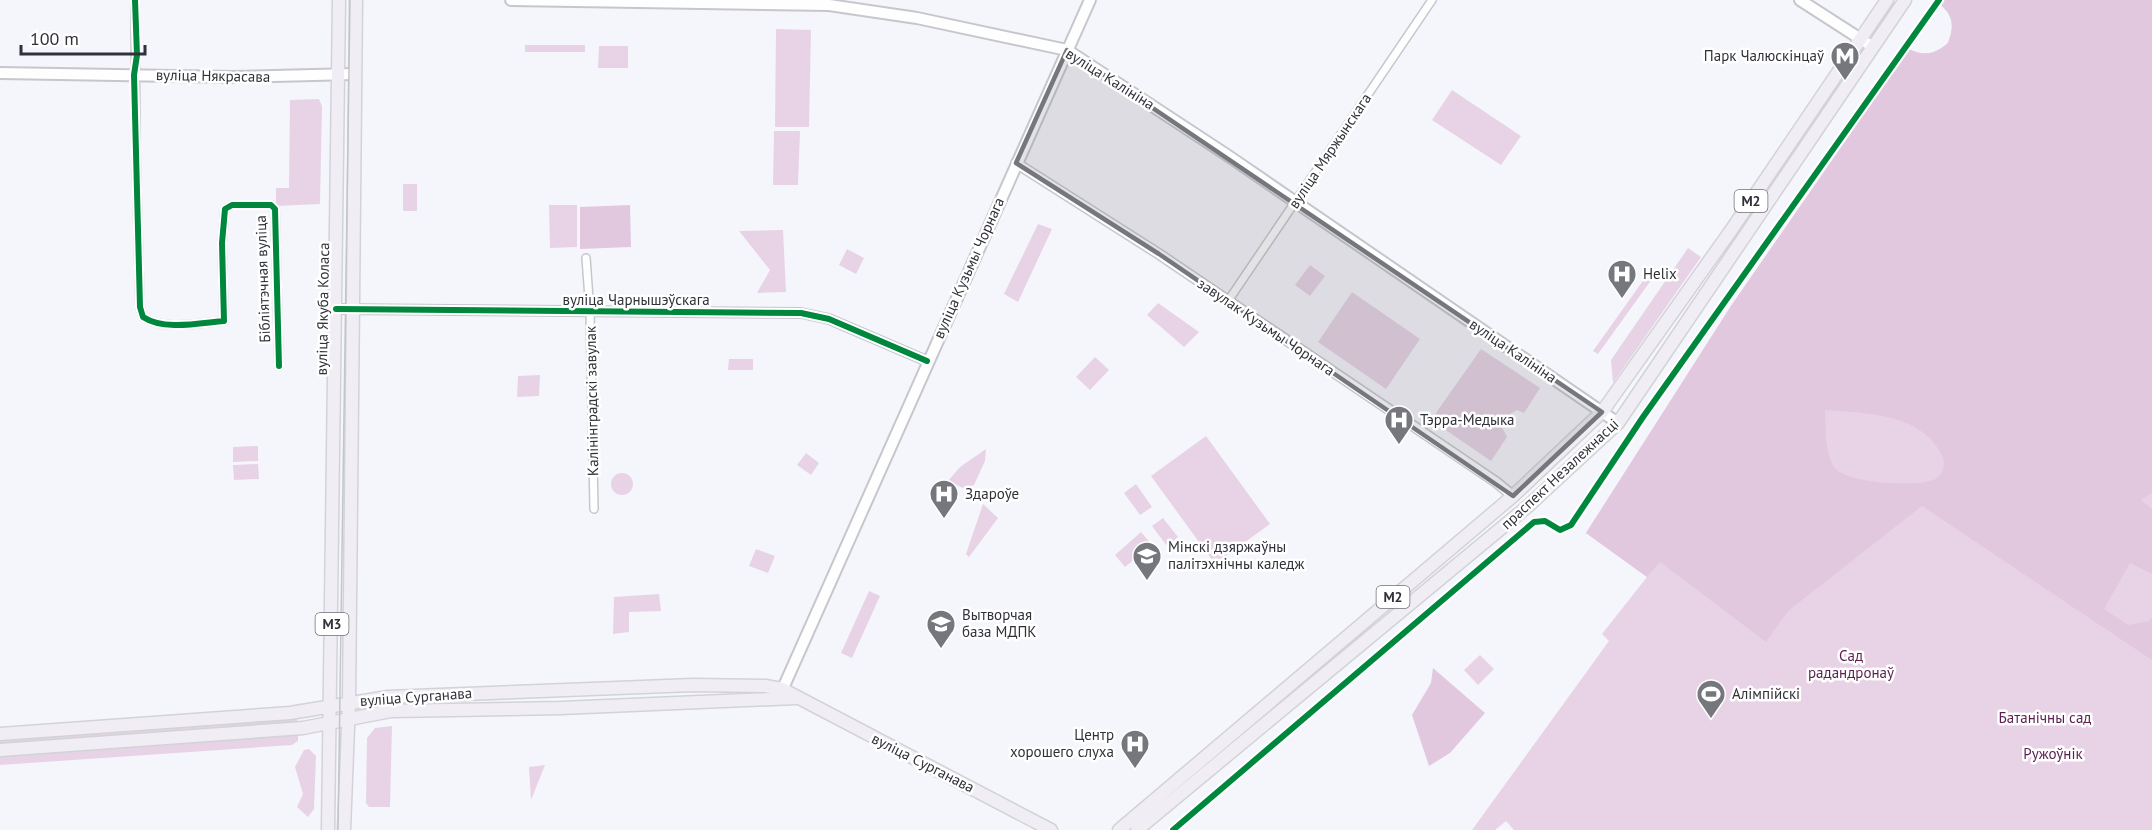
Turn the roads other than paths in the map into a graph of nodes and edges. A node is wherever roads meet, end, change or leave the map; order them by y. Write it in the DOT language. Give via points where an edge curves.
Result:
graph roads {
  1 [pos="135,0"];
  2 [pos="339,0"];
  3 [pos="356,0"];
  4 [pos="511,0"];
  5 [pos="1090,0"];
  6 [pos="1432,0"];
  7 [pos="1800,0"];
  8 [pos="1887,0"];
  9 [pos="1905,0"];
  10 [pos="842,3"];
  11 [pos="1860,41"];
  12 [pos="1873,47"];
  13 [pos="1067,50"];
  14 [pos="0,74"];
  15 [pos="354,74"];
  16 [pos="134,75"];
  17 [pos="337,75"];
  18 [pos="1016,163"];
  19 [pos="1295,202"];
  20 [pos="586,258"];
  21 [pos="1228,301"];
  22 [pos="336,309"];
  23 [pos="352,309"];
  24 [pos="590,312"];
  25 [pos="927,361"];
  26 [pos="279,366"];
  27 [pos="1602,412"];
  28 [pos="1618,423"];
  29 [pos="1513,496"];
  30 [pos="594,509"];
  31 [pos="780,695"];
  32 [pos="349,702"];
  33 [pos="331,706"];
  34 [pos="348,718"];
  35 [pos="330,723"];
  36 [pos="0,734"];
  37 [pos="0,750"];
  38 [pos="328,830"];
  39 [pos="344,830"];
  40 [pos="1051,830"];
  41 [pos="1119,830"];
  42 [pos="1137,830"];
  1 -- 16 [label="street, Бібліятэчная вуліца"];
  2 -- 17 [label="main road, вуліца Якуба Коласа / М3"];
  3 -- 15 [label="main road, вуліца Якуба Коласа / М3"];
  4 -- 10 [label="main road, вуліца Калініна"];
  5 -- 13 [label="main road, вуліца Кузьмы Чорнага"];
  6 -- 19 [label="street, вуліца Мяржынскага"];
  7 -- 11 [label="main road"];
  8 -- 11 [label="main road, праспект Незалежнасці / М2"];
  9 -- 12 [label="main road, праспект Незалежнасці / М2"];
  10 -- 13 [label="main road, вуліца Калініна"];
  11 -- 12 [label="main road"];
  11 -- 27 [label="main road, праспект Незалежнасці / М2"];
  12 -- 28 [label="main road, праспект Незалежнасці / М2"];
  13 -- 18 [label="main road, вуліца Кузьмы Чорнага"];
  13 -- 19 [label="main road, вуліца Калініна"];
  14 -- 16 [label="main road, вуліца Някрасава"];
  15 -- 17 [label="main road, вуліца Някрасава"];
  15 -- 23 [label="main road, вуліца Якуба Коласа / М3"];
  16 -- 17 [label="main road, вуліца Някрасава"];
  16 -- 26 [label="street, Бібліятэчная вуліца" via="143,318 167,324 224,321 225,209 232,205 271,205"];
  17 -- 22 [label="main road, вуліца Якуба Коласа / М3"];
  18 -- 21 [label="street, завулак Кузьмы Чорнага"];
  18 -- 25 [label="main road, вуліца Кузьмы Чорнага"];
  19 -- 21 [label="street, вуліца Мяржынскага"];
  19 -- 27 [label="main road, вуліца Калініна"];
  20 -- 24 [label="street, Калінінградскі завулак"];
  21 -- 29 [label="street, завулак Кузьмы Чорнага"];
  22 -- 23 [label="street, вуліца Чарнышэўскага"];
  22 -- 33 [label="main road, вуліца Якуба Коласа / М3"];
  23 -- 24 [label="street, вуліца Чарнышэўскага"];
  23 -- 32 [label="main road, вуліца Якуба Коласа / М3"];
  24 -- 25 [label="street, вуліца Чарнышэўскага" via="801,313 829,319"];
  24 -- 30 [label="street, Калінінградскі завулак"];
  25 -- 31 [label="main road, вуліца Кузьмы Чорнага"];
  27 -- 28 [label="main road, вуліца Калініна"];
  27 -- 29 [label="main road, праспект Незалежнасці / М2"];
  28 -- 42 [label="main road, праспект Незалежнасці / М2" via="1528,506"];
  29 -- 41 [label="main road, праспект Незалежнасці / М2"];
  31 -- 32 [label="main road, вуліца Сурганава" via="765,686 693,685 455,693"];
  31 -- 34 [label="main road, вуліца Сурганава" via="391,711"];
  31 -- 40 [label="main road, вуліца Сурганава" via="796,698"];
  32 -- 33 [label="main road, вуліца Сурганава"];
  32 -- 34 [label="main road, вуліца Якуба Коласа / М3"];
  33 -- 35 [label="main road, вуліца Якуба Коласа / М3"];
  33 -- 36 [label="main road, вуліца Сурганава" via="290,713"];
  34 -- 35 [label="main road, вуліца Сурганава"];
  34 -- 39 [label="main road, вуліца Якуба Коласа / М3"];
  35 -- 37 [label="main road, вуліца Сурганава"];
  35 -- 38 [label="main road, вуліца Якуба Коласа / М3"];
}
